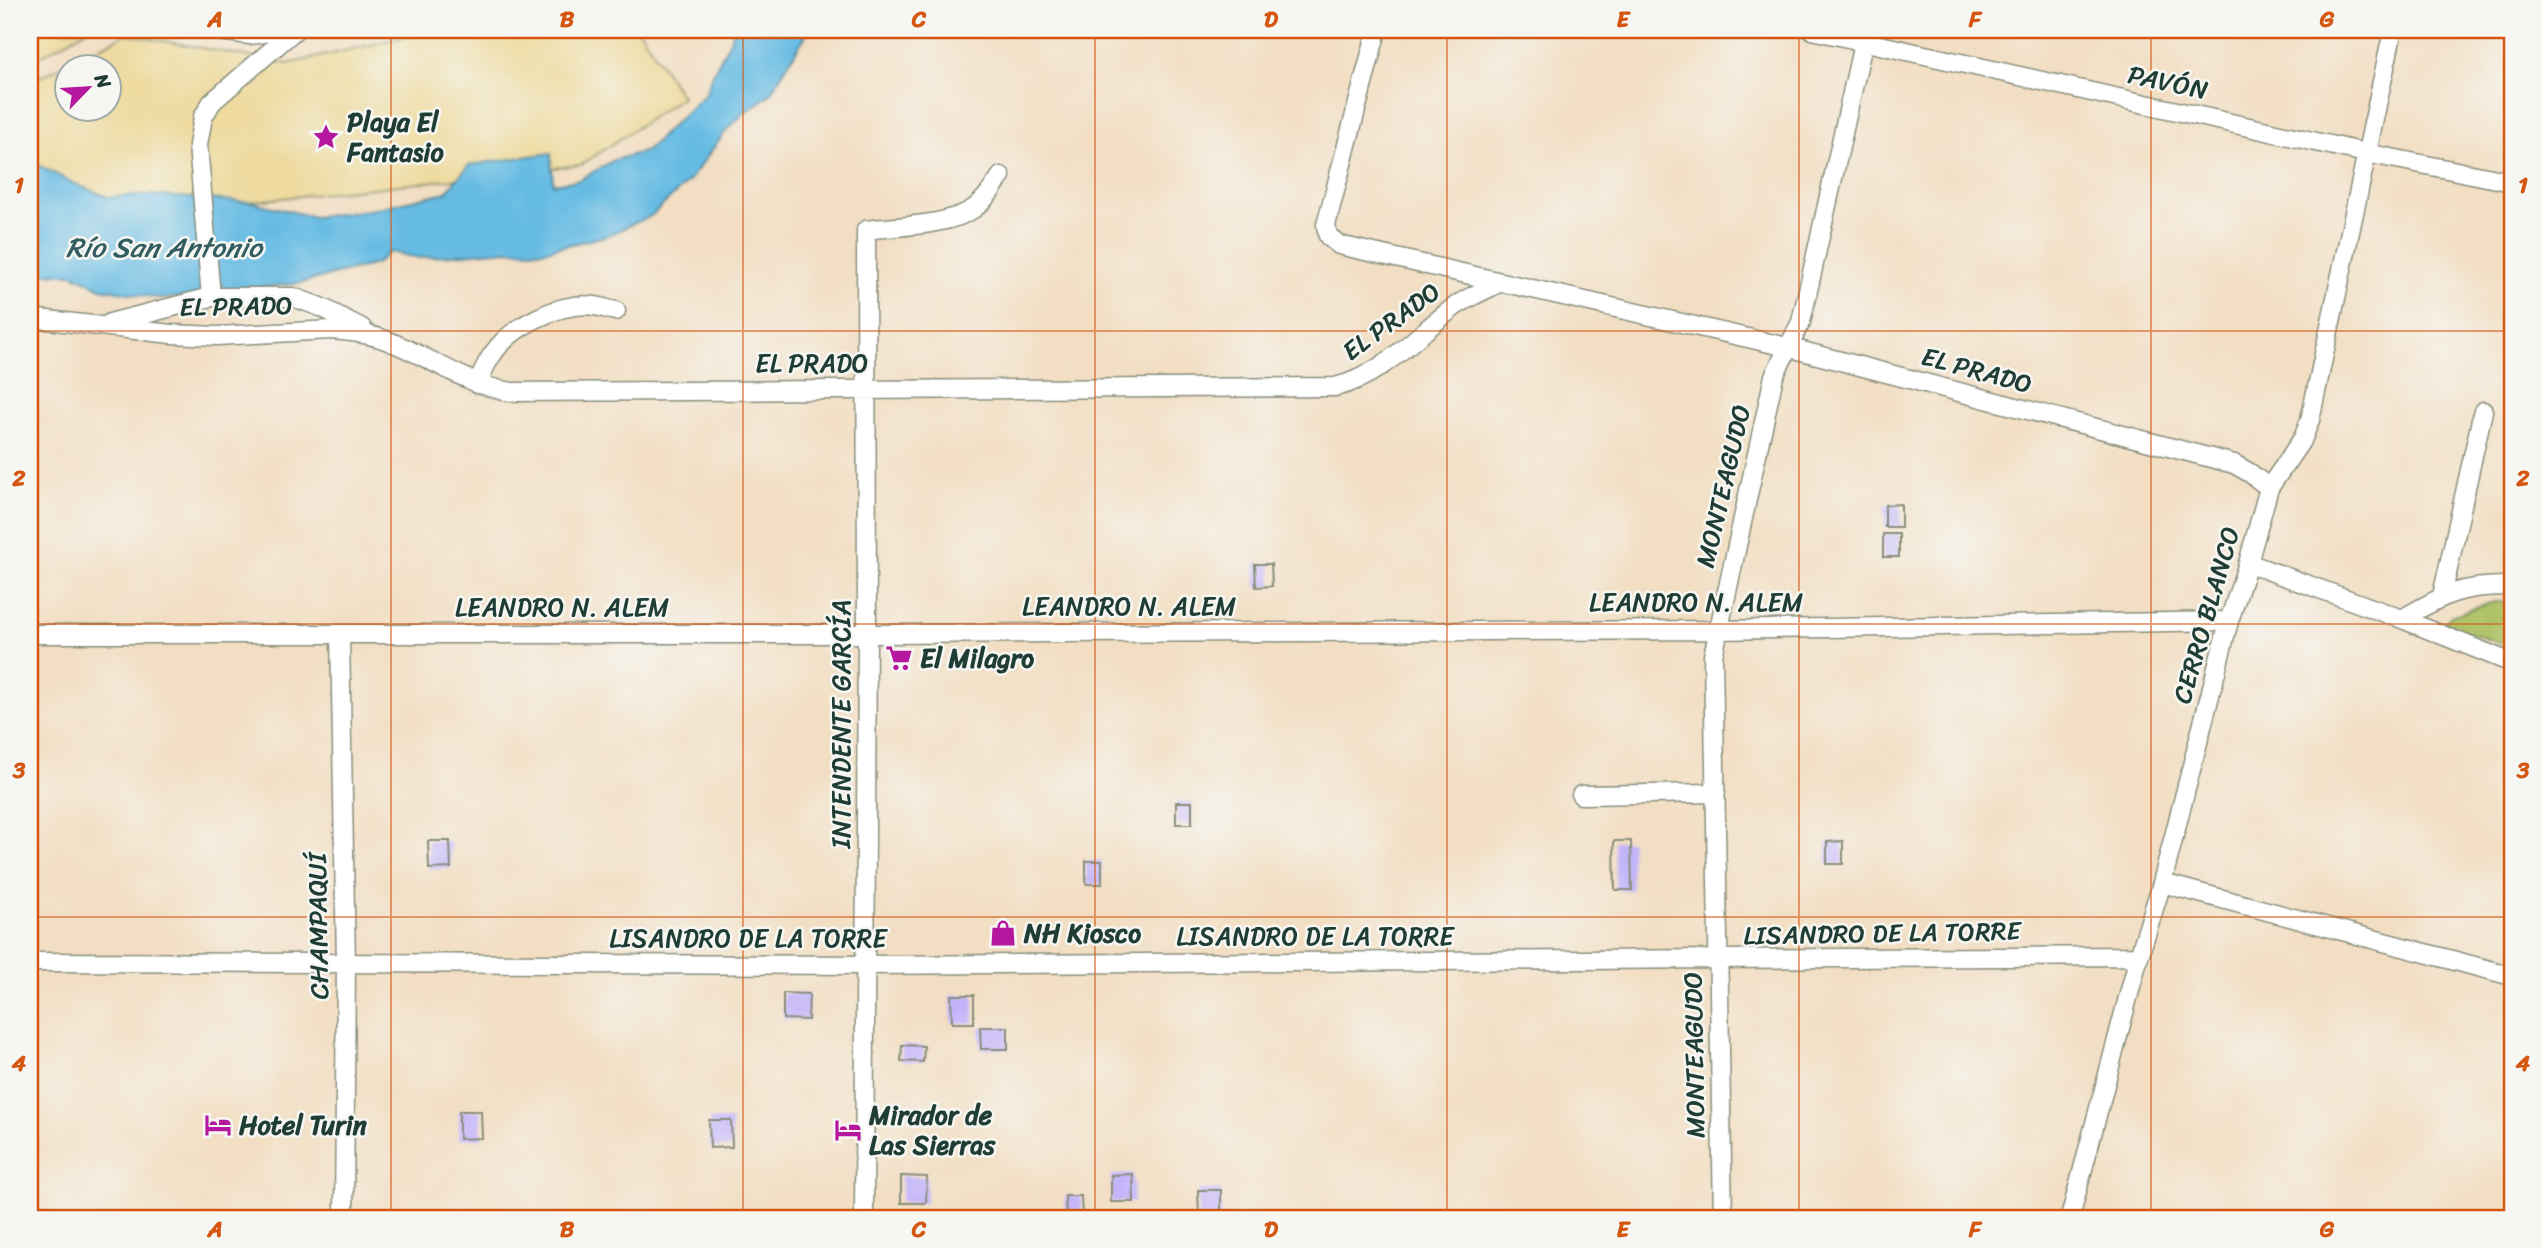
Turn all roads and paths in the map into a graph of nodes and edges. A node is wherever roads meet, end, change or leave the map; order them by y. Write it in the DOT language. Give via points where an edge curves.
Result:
graph roads {
  1 [pos="212,30"];
  2 [pos="281,30"];
  3 [pos="295,30"];
  4 [pos="1377,30"];
  5 [pos="1812,30"];
  6 [pos="2393,30"];
  7 [pos="1865,36"];
  8 [pos="2366,153"];
  9 [pos="1001,176"];
  10 [pos="2512,182"];
  11 [pos="1457,272"];
  12 [pos="1502,282"];
  13 [pos="211,297"];
  14 [pos="1460,303"];
  15 [pos="616,311"];
  16 [pos="30,318"];
  17 [pos="103,325"];
  18 [pos="380,338"];
  19 [pos="1787,347"];
  20 [pos="477,384"];
  21 [pos="867,389"];
  22 [pos="2483,411"];
  23 [pos="2269,488"];
  24 [pos="2248,564"];
  25 [pos="2512,586"];
  26 [pos="2442,596"];
  27 [pos="2402,619"];
  28 [pos="2229,621"];
  29 [pos="1718,630"];
  30 [pos="30,634"];
  31 [pos="340,634"];
  32 [pos="867,634"];
  33 [pos="2512,663"];
  34 [pos="1716,793"];
  35 [pos="1581,795"];
  36 [pos="2162,883"];
  37 [pos="2139,957"];
  38 [pos="1719,960"];
  39 [pos="30,962"];
  40 [pos="346,964"];
  41 [pos="867,965"];
  42 [pos="2512,976"];
  43 [pos="344,1218"];
  44 [pos="864,1218"];
  45 [pos="1723,1218"];
  46 [pos="2070,1218"];
  1 -- 2 [label="street" via="250,35"];
  3 -- 13 [label="street" via="212,102 202,117 198,145"];
  4 -- 11 [label="street, EL PRADO" via="1326,225 1328,236 1339,245"];
  5 -- 7 [label="street, PAVÓN"];
  6 -- 8 [label="street, CERRO BLANCO"];
  7 -- 8 [label="street, PAVÓN"];
  7 -- 19 [label="street, MONTEAGUDO" via="1801,322"];
  8 -- 10 [label="street, PAVÓN"];
  8 -- 23 [label="street, CERRO BLANCO" via="2310,420"];
  9 -- 21 [label="street, INTENDENTE GARCÍA" via="975,208 960,216 866,230"];
  11 -- 12 [label="street, EL PRADO"];
  11 -- 14 [label="street" via="1463,288"];
  12 -- 14 [label="street, EL PRADO"];
  12 -- 19 [label="street, EL PRADO"];
  13 -- 17 [label="street"];
  13 -- 18 [label="street" via="293,297"];
  14 -- 21 [label="street, EL PRADO" via="1374,371 1355,383 1335,387"];
  15 -- 20 [label="street" via="574,306 518,328 492,354"];
  16 -- 17 [label="street"];
  17 -- 18 [label="street, EL PRADO" via="170,334 331,330"];
  18 -- 20 [label="street, EL PRADO"];
  19 -- 23 [label="street, EL PRADO" via="2234,464"];
  19 -- 29 [label="street, MONTEAGUDO" via="1774,376"];
  20 -- 21 [label="street, EL PRADO" via="512,392"];
  21 -- 32 [label="street, INTENDENTE GARCÍA"];
  22 -- 26 [label="street"];
  23 -- 24 [label="street, CERRO BLANCO"];
  24 -- 27 [label="street"];
  24 -- 28 [label="street, CERRO BLANCO"];
  25 -- 26 [label="street" via="2466,588"];
  26 -- 27 [label="street"];
  27 -- 33 [label="street"];
  28 -- 29 [label="street, LEANDRO N. ALEM"];
  28 -- 36 [label="street, CERRO BLANCO"];
  29 -- 32 [label="street, LEANDRO N. ALEM"];
  29 -- 34 [label="street, MONTEAGUDO" via="1713,656"];
  30 -- 31 [label="street, LEANDRO N. ALEM"];
  31 -- 32 [label="street, LEANDRO N. ALEM"];
  31 -- 40 [label="street, CHAMPAQUÍ"];
  32 -- 41 [label="street, INTENDENTE GARCÍA"];
  34 -- 35 [label="street"];
  34 -- 38 [label="street, MONTEAGUDO"];
  36 -- 37 [label="street, CERRO BLANCO"];
  36 -- 42 [label="street"];
  37 -- 38 [label="street, LISANDRO DE LA TORRE"];
  37 -- 46 [label="street, CERRO BLANCO"];
  38 -- 41 [label="street, LISANDRO DE LA TORRE"];
  38 -- 45 [label="street, MONTEAGUDO"];
  39 -- 40 [label="street, LISANDRO DE LA TORRE"];
  40 -- 41 [label="street, LISANDRO DE LA TORRE"];
  40 -- 43 [label="street, CHAMPAQUÍ"];
  41 -- 44 [label="street, INTENDENTE GARCÍA"];
}
